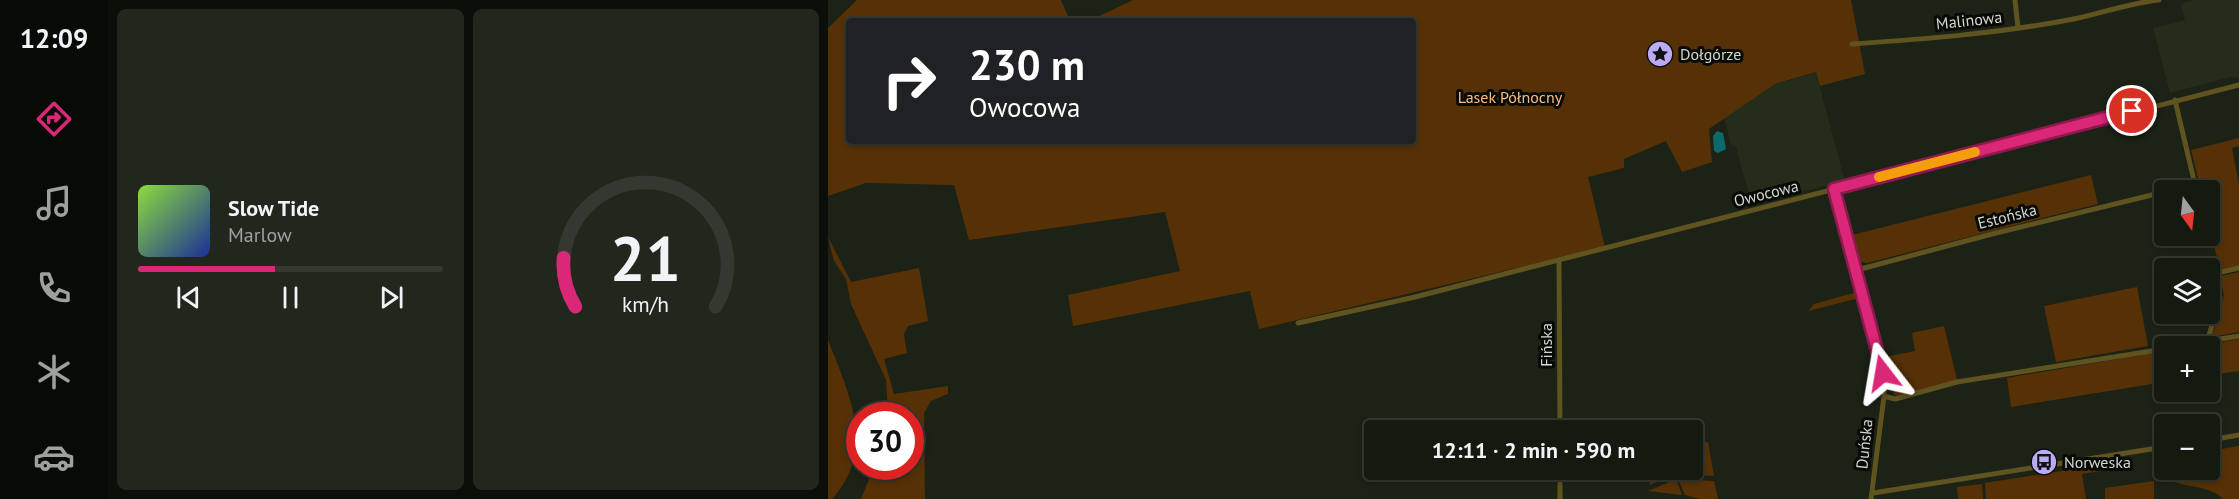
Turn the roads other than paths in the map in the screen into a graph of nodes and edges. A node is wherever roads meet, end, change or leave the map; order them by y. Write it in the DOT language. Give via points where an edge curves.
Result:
graph roads {
  1 [pos="2015,0"];
  2 [pos="2158,0"];
  3 [pos="2018,28"];
  4 [pos="1852,44"];
  5 [pos="2239,85"];
  6 [pos="2175,100"];
  7 [pos="2193,180"];
  8 [pos="1834,189"];
  9 [pos="2154,194"];
  10 [pos="1559,260"];
  11 [pos="2239,268"];
  12 [pos="1857,270"];
  13 [pos="1298,322"];
  14 [pos="2209,336"];
  15 [pos="2239,336"];
  16 [pos="2220,341"];
  17 [pos="2154,350"];
  18 [pos="1884,396"];
  19 [pos="1560,420"];
  20 [pos="2239,435"];
  21 [pos="2220,438"];
  22 [pos="2154,449"];
  23 [pos="1560,480"];
  24 [pos="1872,496"];
  25 [pos="1560,499"];
  1 -- 3 [label="street"];
  2 -- 3 [label="street, Malinowa"];
  3 -- 4 [label="street, Malinowa"];
  5 -- 6 [label="street, Owocowa"];
  6 -- 7 [label="street"];
  6 -- 8 [label="street, Owocowa"];
  8 -- 10 [label="street, Owocowa"];
  8 -- 12 [label="street, Duńska"];
  9 -- 12 [label="street, Estońska"];
  10 -- 13 [label="street, Owocowa"];
  10 -- 19 [label="street, Fińska"];
  11 -- 14 [label="street" via="2217,273 2220,298"];
  12 -- 18 [label="street, Duńska" via="1883,372"];
  15 -- 16 [label="street"];
  17 -- 18 [label="street" via="1958,382 1894,399"];
  18 -- 24 [label="street, Duńska"];
  20 -- 21 [label="street"];
  22 -- 24 [label="street"];
  23 -- 25 [label="street"];
}
